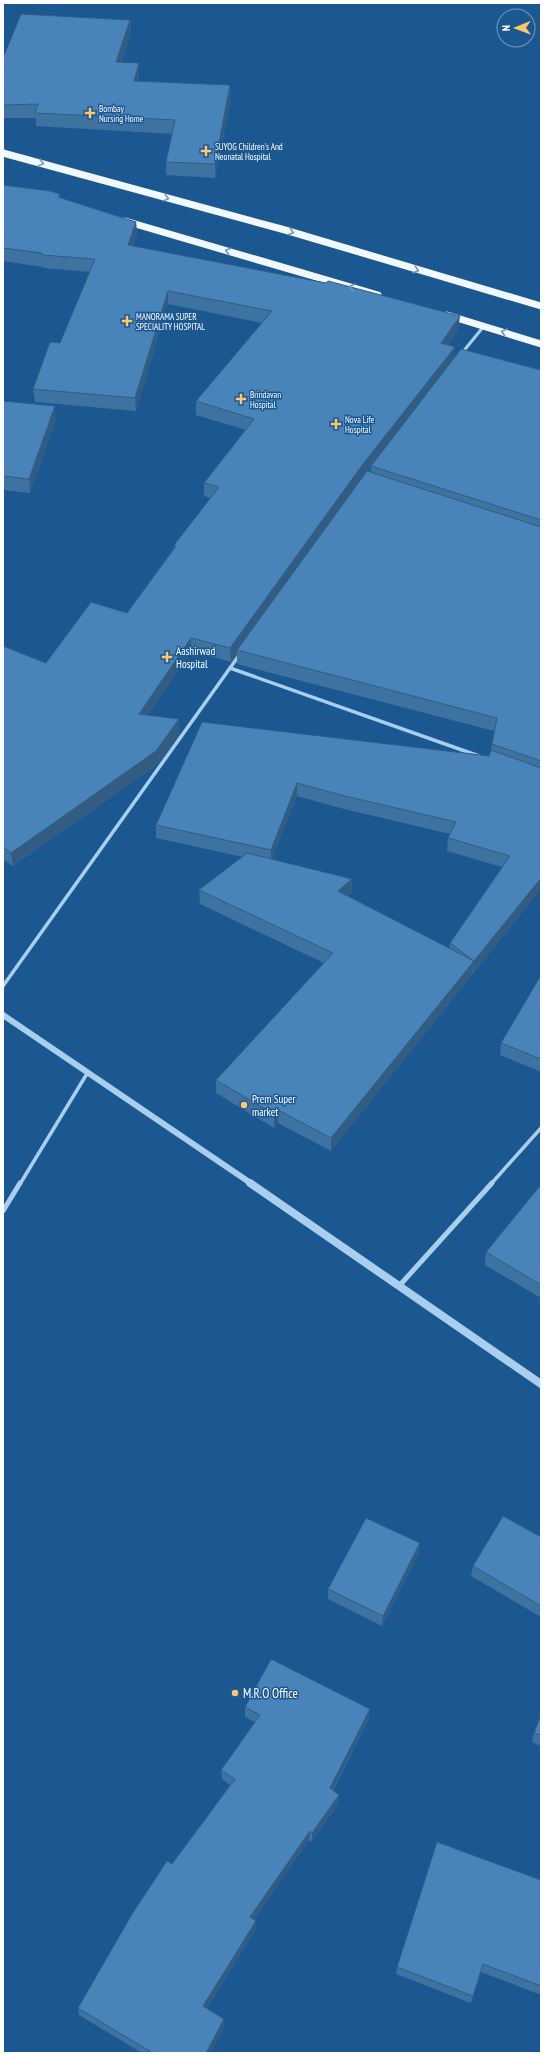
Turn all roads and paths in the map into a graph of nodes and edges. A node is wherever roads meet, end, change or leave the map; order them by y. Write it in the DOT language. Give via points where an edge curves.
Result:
graph roads {
  1 [pos="3,153"];
  2 [pos="118,218"];
  3 [pos="384,296"];
  4 [pos="541,306"];
  5 [pos="438,312"];
  6 [pos="484,326"];
  7 [pos="541,344"];
  8 [pos="460,356"];
  9 [pos="244,648"];
  10 [pos="230,668"];
  11 [pos="482,757"];
  12 [pos="3,986"];
  13 [pos="3,1015"];
  14 [pos="88,1072"];
  15 [pos="541,1128"];
  16 [pos="3,1211"];
  17 [pos="400,1285"];
  18 [pos="541,1384"];
  1 -- 4 [label="main road, one-way" via="285,230"];
  3 -- 2 [label="main road, one-way"];
  5 -- 6 [label="main road"];
  7 -- 6 [label="main road, one-way"];
  6 -- 8 [label="street"];
  9 -- 10 [label="street"];
  10 -- 11 [label="street"];
  10 -- 12 [label="street"];
  13 -- 14 [label="street"];
  14 -- 16 [label="street"];
  14 -- 17 [label="street"];
  15 -- 17 [label="street"];
  17 -- 18 [label="street"];
}
